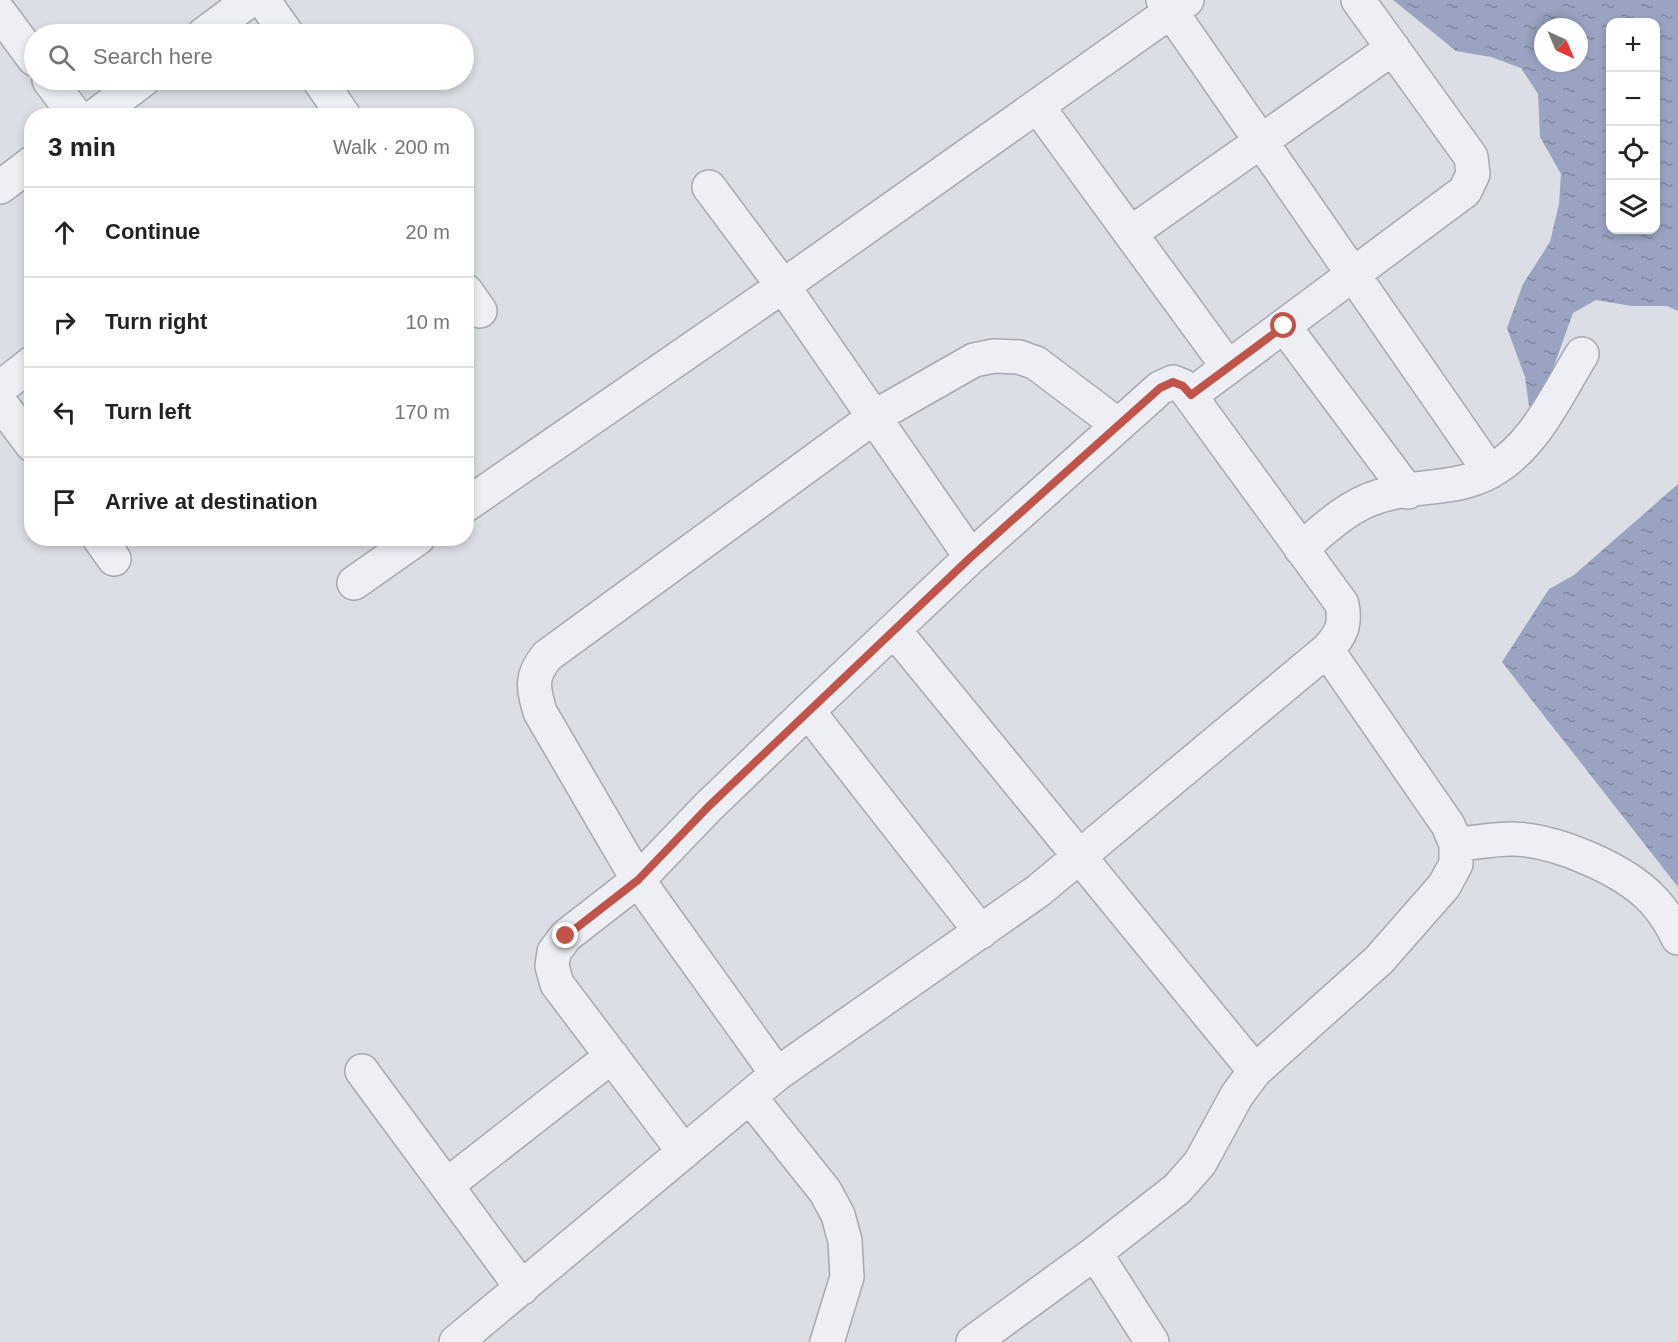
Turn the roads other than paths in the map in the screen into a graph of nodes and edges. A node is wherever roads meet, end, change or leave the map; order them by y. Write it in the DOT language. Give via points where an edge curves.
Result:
graph roads {
  1 [pos="250,0"];
  2 [pos="263,0"];
  3 [pos="1358,0"];
  4 [pos="1174,4"];
  5 [pos="0,13"];
  6 [pos="218,24"];
  7 [pos="280,24"];
  8 [pos="24,46"];
  9 [pos="1392,48"];
  10 [pos="56,90"];
  11 [pos="130,90"];
  12 [pos="326,90"];
  13 [pos="1038,107"];
  14 [pos="70,108"];
  15 [pos="106,108"];
  16 [pos="338,108"];
  17 [pos="1262,143"];
  18 [pos="24,169"];
  19 [pos="0,187"];
  20 [pos="710,188"];
  21 [pos="1131,233"];
  22 [pos="1352,274"];
  23 [pos="783,286"];
  24 [pos="1284,326"];
  25 [pos="1582,354"];
  26 [pos="1228,367"];
  27 [pos="24,369"];
  28 [pos="0,388"];
  29 [pos="1191,395"];
  30 [pos="0,402"];
  31 [pos="874,417"];
  32 [pos="1118,425"];
  33 [pos="24,434"];
  34 [pos="1490,472"];
  35 [pos="1408,492"];
  36 [pos="474,499"];
  37 [pos="407,546"];
  38 [pos="1301,549"];
  39 [pos="971,557"];
  40 [pos="354,583"];
  41 [pos="894,630"];
  42 [pos="1327,650"];
  43 [pos="808,711"];
  44 [pos="1456,844"];
  45 [pos="1081,856"];
  46 [pos="638,880"];
  47 [pos="981,932"];
  48 [pos="1678,938"];
  49 [pos="612,1056"];
  50 [pos="362,1071"];
  51 [pos="1255,1071"];
  52 [pos="777,1074"];
  53 [pos="750,1097"];
  54 [pos="684,1152"];
  55 [pos="447,1185"];
  56 [pos="1095,1252"];
  57 [pos="522,1288"];
  58 [pos="456,1342"];
  59 [pos="827,1342"];
  60 [pos="973,1342"];
  61 [pos="1152,1342"];
  1 -- 6 [label="street"];
  2 -- 7 [label="street"];
  3 -- 9 [label="street"];
  4 -- 13 [label="street"];
  4 -- 17 [label="street"];
  5 -- 8 [label="street"];
  9 -- 17 [label="street"];
  9 -- 22 [label="street" via="1471,157 1473,174 1466,190"];
  10 -- 14 [label="street"];
  11 -- 15 [label="street"];
  12 -- 16 [label="street"];
  13 -- 21 [label="street"];
  13 -- 23 [label="street"];
  17 -- 21 [label="street"];
  17 -- 22 [label="street"];
  18 -- 19 [label="street"];
  20 -- 23 [label="street"];
  21 -- 26 [label="street"];
  22 -- 24 [label="street"];
  22 -- 34 [label="street"];
  23 -- 31 [label="street"];
  23 -- 36 [label="street"];
  24 -- 26 [label="street"];
  24 -- 35 [label="street"];
  25 -- 34 [label="street" via="1532,435"];
  26 -- 29 [label="street"];
  27 -- 28 [label="street"];
  29 -- 32 [label="street" via="1173,382 1160,388"];
  29 -- 38 [label="street"];
  30 -- 33 [label="street"];
  31 -- 32 [label="street" via="974,360 994,356 1036,363"];
  31 -- 39 [label="street"];
  31 -- 46 [label="street" via="547,656 536,671 534,690 540,712"];
  32 -- 39 [label="street"];
  34 -- 35 [label="street" via="1462,483"];
  35 -- 38 [label="street" via="1381,495 1344,513"];
  37 -- 40 [label="street"];
  38 -- 42 [label="street" via="1342,604 1345,621 1340,636"];
  39 -- 41 [label="street"];
  41 -- 43 [label="street"];
  41 -- 45 [label="street"];
  42 -- 44 [label="street" via="1448,825"];
  42 -- 45 [label="street"];
  43 -- 46 [label="street"];
  43 -- 47 [label="street"];
  44 -- 48 [label="street" via="1513,839 1563,848 1625,878 1653,899"];
  44 -- 51 [label="street" via="1456,864 1444,886 1394,944"];
  45 -- 47 [label="street"];
  45 -- 51 [label="street"];
  46 -- 49 [label="street" via="566,936 554,952 557,984"];
  46 -- 52 [label="street"];
  47 -- 52 [label="street"];
  49 -- 54 [label="street"];
  49 -- 55 [label="street"];
  50 -- 55 [label="street"];
  51 -- 56 [label="street" via="1237,1095 1200,1163 1177,1189"];
  52 -- 53 [label="street"];
  53 -- 54 [label="street"];
  53 -- 59 [label="street" via="825,1191 838,1215 845,1241 847,1277"];
  54 -- 57 [label="street"];
  55 -- 57 [label="street"];
  56 -- 60 [label="street"];
  56 -- 61 [label="street"];
  57 -- 58 [label="street"];
}
